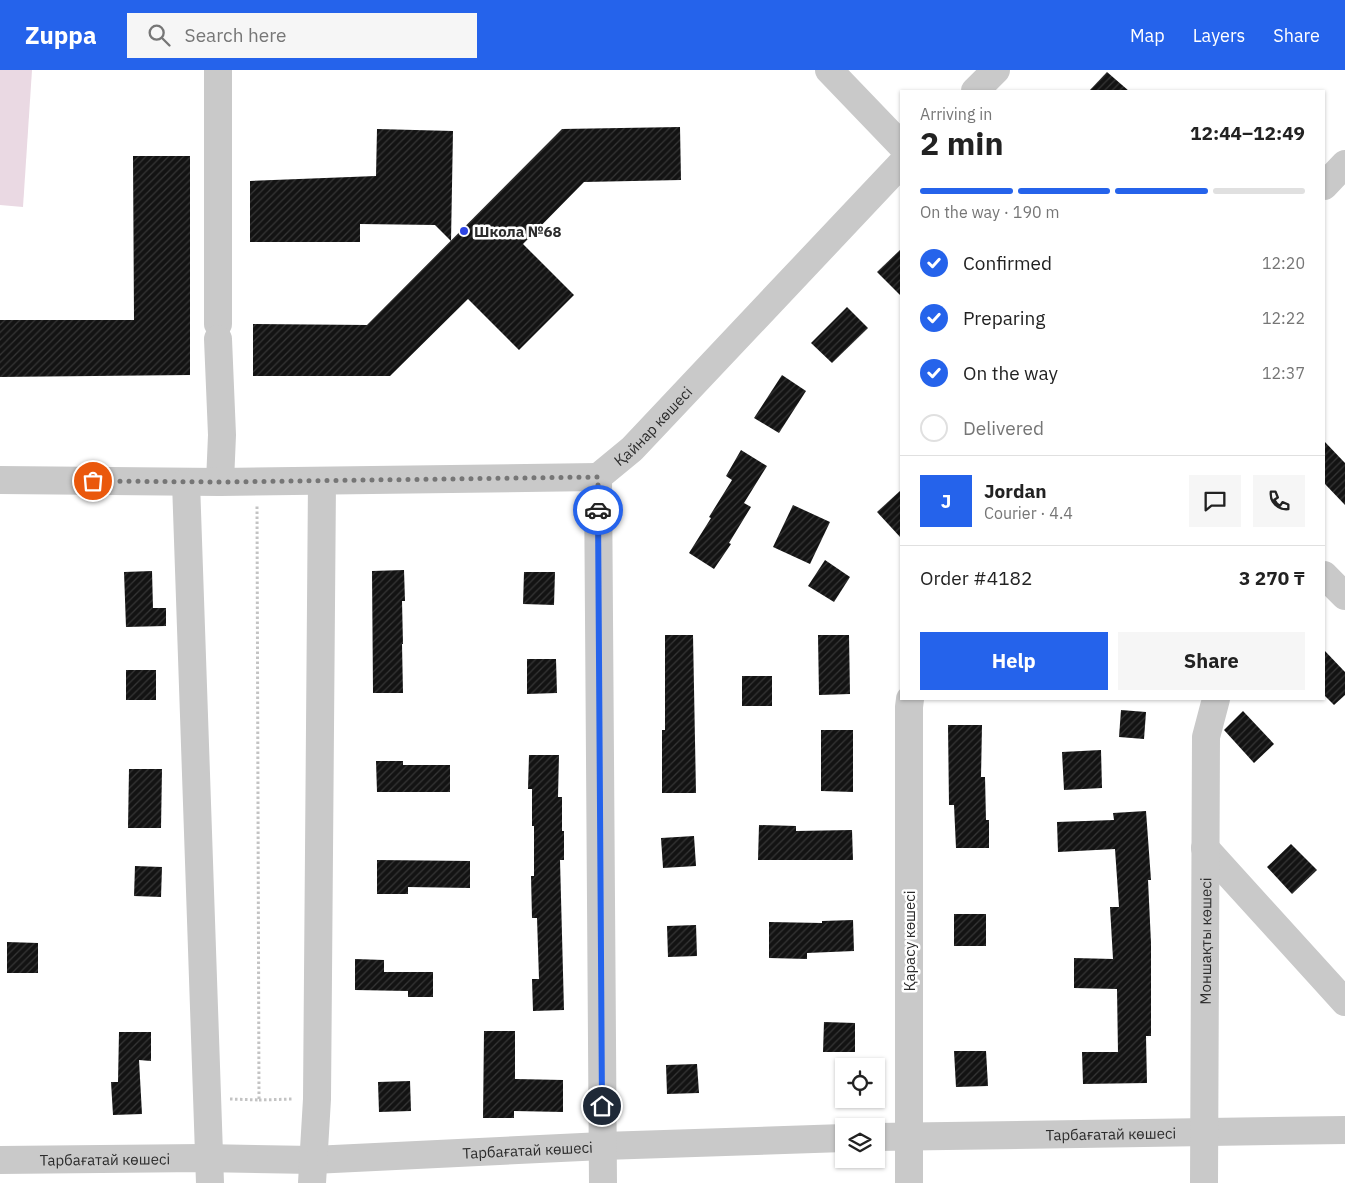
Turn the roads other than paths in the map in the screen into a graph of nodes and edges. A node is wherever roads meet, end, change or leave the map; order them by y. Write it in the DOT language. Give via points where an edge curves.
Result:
graph roads {
  1 [pos="218,70"];
  2 [pos="830,70"];
  3 [pos="996,70"];
  4 [pos="976,90"];
  5 [pos="900,144"];
  6 [pos="900,165"];
  7 [pos="598,477"];
  8 [pos="0,480"];
  9 [pos="322,481"];
  10 [pos="186,482"];
  11 [pos="220,482"];
  12 [pos="1325,577"];
  13 [pos="1345,596"];
  14 [pos="910,700"];
  15 [pos="1216,700"];
  16 [pos="1205,848"];
  17 [pos="1345,1002"];
  18 [pos="1345,1130"];
  19 [pos="1204,1132"];
  20 [pos="908,1136"];
  21 [pos="885,1137"];
  22 [pos="835,1138"];
  23 [pos="603,1146"];
  24 [pos="0,1160"];
  25 [pos="210,1171"];
  26 [pos="313,1171"];
  27 [pos="603,1183"];
  28 [pos="909,1183"];
  29 [pos="1204,1183"];
  1 -- 11 [label="street"];
  2 -- 5 [label="street"];
  3 -- 4 [label="street"];
  6 -- 7 [label="street, Қайнар көшесі" via="632,449"];
  7 -- 9 [label="street"];
  7 -- 23 [label="street"];
  8 -- 10 [label="street"];
  9 -- 11 [label="street"];
  9 -- 26 [label="street" via="317,1098"];
  10 -- 11 [label="street"];
  10 -- 25 [label="street"];
  12 -- 13 [label="street"];
  14 -- 20 [label="street, Қарасу көшесі"];
  15 -- 16 [label="street, Моншақты көшесі" via="1206,737"];
  16 -- 17 [label="street"];
  16 -- 19 [label="street, Моншақты көшесі"];
  18 -- 19 [label="street, Тарбағатай көшесі"];
  19 -- 20 [label="street, Тарбағатай көшесі"];
  19 -- 29 [label="street, Моншақты көшесі"];
  20 -- 21 [label="street, Тарбағатай көшесі"];
  20 -- 28 [label="street, Қарасу көшесі"];
  22 -- 23 [label="street, Тарбағатай көшесі"];
  23 -- 26 [label="street, Тарбағатай көшесі"];
  23 -- 27 [label="street"];
  24 -- 25 [label="street, Тарбағатай көшесі"];
  25 -- 26 [label="street, Тарбағатай көшесі"];
}
